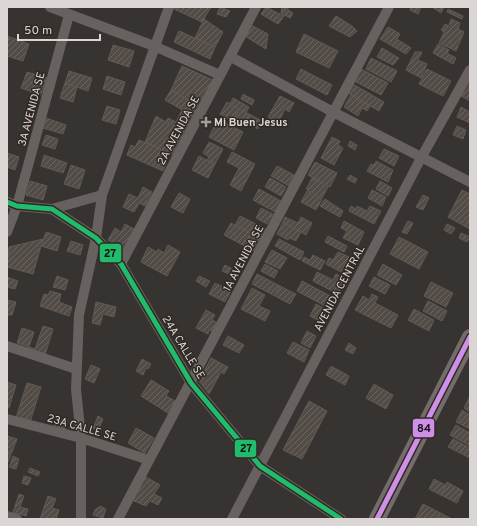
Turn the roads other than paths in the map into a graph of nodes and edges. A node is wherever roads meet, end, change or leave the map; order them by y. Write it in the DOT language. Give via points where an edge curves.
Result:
graph roads {
  1 [pos="50,7"];
  2 [pos="256,7"];
  3 [pos="389,7"];
  4 [pos="167,8"];
  5 [pos="69,15"];
  6 [pos="154,46"];
  7 [pos="231,57"];
  8 [pos="470,70"];
  9 [pos="220,75"];
  10 [pos="333,112"];
  11 [pos="421,158"];
  12 [pos="470,182"];
  13 [pos="102,195"];
  14 [pos="7,202"];
  15 [pos="18,206"];
  16 [pos="52,209"];
  17 [pos="7,232"];
  18 [pos="96,238"];
  19 [pos="121,264"];
  20 [pos="470,337"];
  21 [pos="7,346"];
  22 [pos="76,369"];
  23 [pos="191,384"];
  24 [pos="7,419"];
  25 [pos="81,438"];
  26 [pos="149,460"];
  27 [pos="260,466"];
  28 [pos="7,516"];
  29 [pos="17,519"];
  30 [pos="81,519"];
  31 [pos="118,519"];
  32 [pos="232,519"];
  33 [pos="340,519"];
  34 [pos="377,519"];
  1 -- 5 [label="street"];
  2 -- 7 [label="street, 2A AVENIDA SE"];
  3 -- 10 [label="street, 1A AVENIDA SE"];
  4 -- 6 [label="street"];
  5 -- 6 [label="street"];
  5 -- 15 [label="street, 3A AVENIDA SE"];
  6 -- 9 [label="street"];
  6 -- 13 [label="street"];
  7 -- 9 [label="street, 2A AVENIDA SE"];
  7 -- 10 [label="street"];
  8 -- 11 [label="street, AVENIDA CENTRAL"];
  9 -- 19 [label="street, 2A AVENIDA SE"];
  10 -- 11 [label="street"];
  10 -- 23 [label="street, 1A AVENIDA SE"];
  11 -- 12 [label="street"];
  11 -- 27 [label="street, AVENIDA CENTRAL"];
  13 -- 16 [label="street"];
  13 -- 18 [label="street"];
  14 -- 15 [label="street, 24A CALLE SE"];
  15 -- 16 [label="street, 24A CALLE SE"];
  15 -- 17 [label="street, 3A AVENIDA SE"];
  16 -- 18 [label="street, 24A CALLE SE"];
  18 -- 19 [label="street, 24A CALLE SE"];
  18 -- 22 [label="street" via="79,315"];
  19 -- 23 [label="street, 24A CALLE SE"];
  20 -- 34 [label="highway"];
  21 -- 22 [label="street"];
  22 -- 25 [label="street"];
  23 -- 26 [label="street, 1A AVENIDA SE"];
  23 -- 27 [label="street, 24A CALLE SE"];
  24 -- 25 [label="street, 23A CALLE SE"];
  25 -- 26 [label="street, 23A CALLE SE"];
  25 -- 30 [label="street"];
  26 -- 31 [label="street, 1A AVENIDA SE"];
  27 -- 32 [label="street, AVENIDA CENTRAL"];
  27 -- 33 [label="street, 24A CALLE SE"];
  28 -- 29 [label="street"];
}
